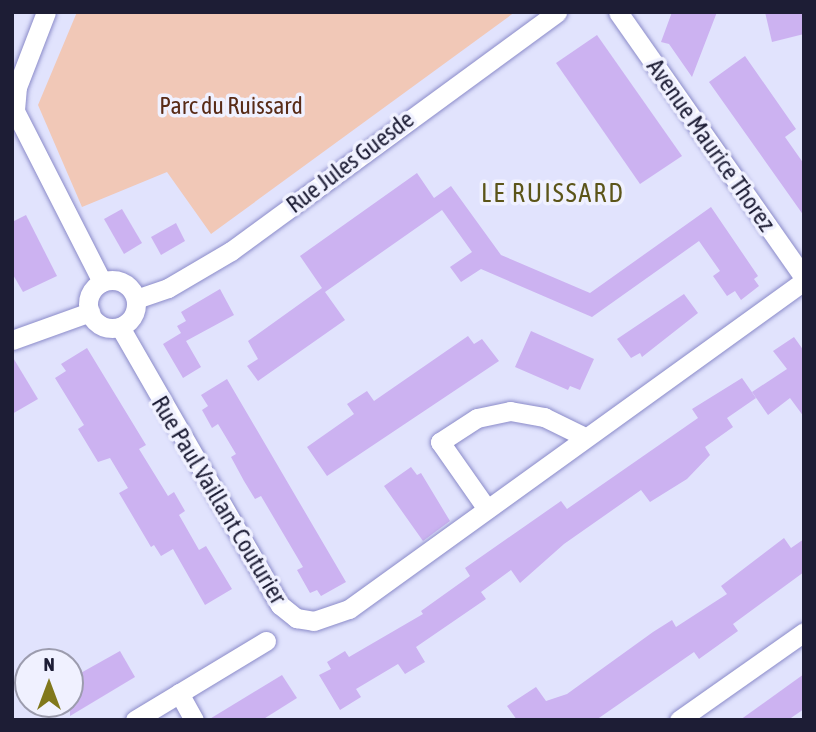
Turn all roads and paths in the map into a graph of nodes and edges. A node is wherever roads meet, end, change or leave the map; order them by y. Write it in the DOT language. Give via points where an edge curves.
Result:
graph roads {
  1 [pos="46,12"];
  2 [pos="556,12"];
  3 [pos="618,12"];
  4 [pos="15,120"];
  5 [pos="804,279"];
  6 [pos="102,282"];
  7 [pos="136,299"];
  8 [pos="90,312"];
  9 [pos="120,327"];
  10 [pos="12,340"];
  11 [pos="585,436"];
  12 [pos="487,509"];
  13 [pos="804,632"];
  14 [pos="266,640"];
  15 [pos="178,693"];
  16 [pos="135,720"];
  17 [pos="194,720"];
  18 [pos="679,720"];
  1 -- 4 [label="street" via="17,87"];
  2 -- 7 [label="street, Rue Jules Guesde" via="231,251 168,288"];
  3 -- 5 [label="street, Avenue Maurice Thorez"];
  4 -- 6 [label="street"];
  5 -- 11 [label="street, Rue Paul Vaillant Couturier"];
  6 -- 7 [label="street" via="121,282"];
  6 -- 8 [label="street" via="89,296"];
  7 -- 9 [label="street" via="133,316"];
  8 -- 9 [label="street" via="103,326"];
  8 -- 10 [label="street"];
  9 -- 12 [label="street, Rue Paul Vaillant Couturier" via="281,605 296,618 314,621 341,614"];
  11 -- 12 [label="street, Rue Paul Vaillant Couturier"];
  11 -- 12 [label="street" via="544,417 510,411 477,418 440,442"];
  13 -- 18 [label="street"];
  14 -- 15 [label="street"];
  15 -- 16 [label="street"];
  15 -- 17 [label="street"];
}
